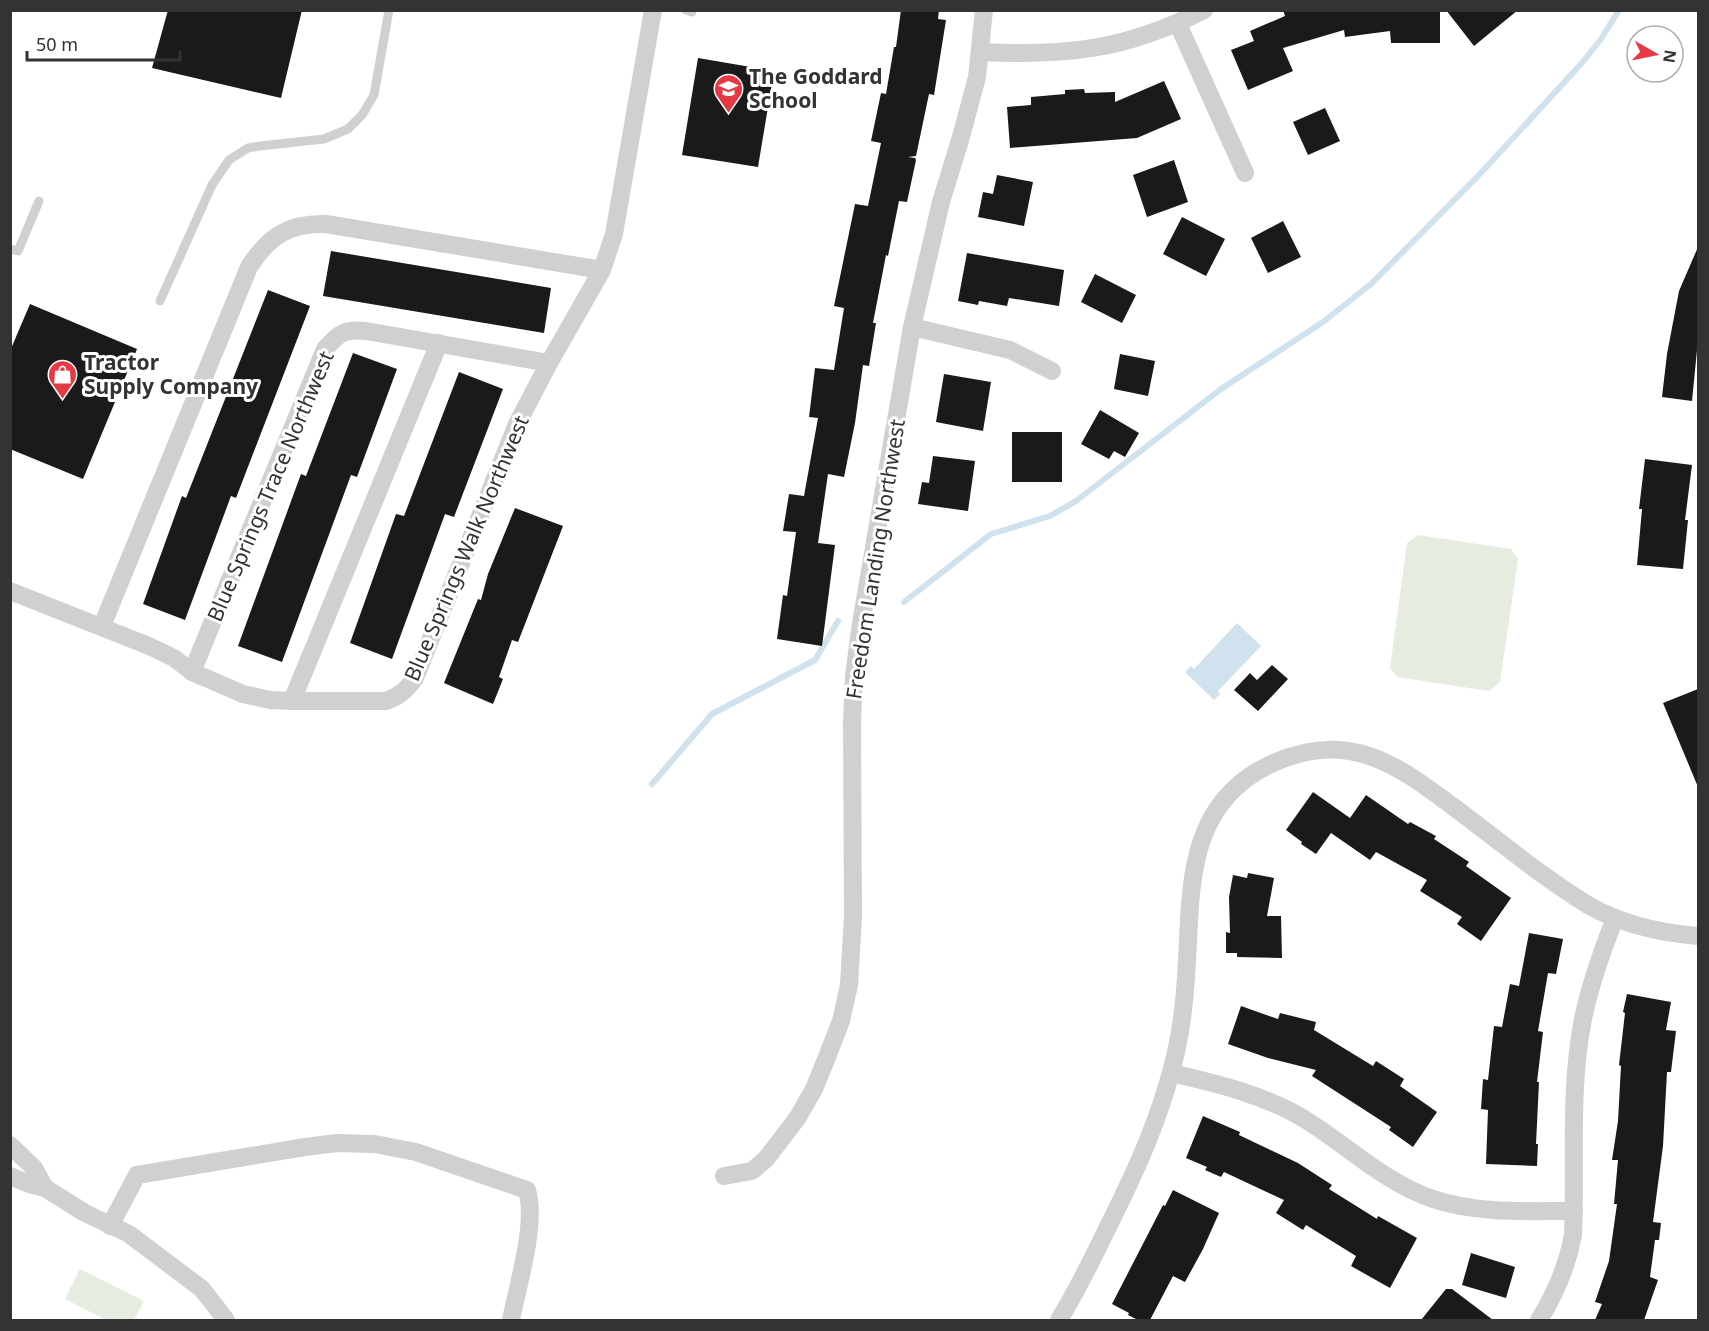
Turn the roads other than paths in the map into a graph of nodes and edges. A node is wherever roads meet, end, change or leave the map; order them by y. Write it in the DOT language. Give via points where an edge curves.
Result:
graph roads {
  1 [pos="389,10"];
  2 [pos="653,10"];
  3 [pos="984,10"];
  4 [pos="1204,10"];
  5 [pos="1178,24"];
  6 [pos="980,52"];
  7 [pos="1245,173"];
  8 [pos="39,201"];
  9 [pos="10,249"];
  10 [pos="602,270"];
  11 [pos="160,302"];
  12 [pos="912,327"];
  13 [pos="439,343"];
  14 [pos="549,363"];
  15 [pos="1052,371"];
  16 [pos="10,591"];
  17 [pos="102,626"];
  18 [pos="192,672"];
  19 [pos="292,701"];
  20 [pos="1615,918"];
  21 [pos="1698,936"];
  22 [pos="1171,1073"];
  23 [pos="10,1145"];
  24 [pos="10,1176"];
  25 [pos="724,1176"];
  26 [pos="45,1188"];
  27 [pos="1574,1212"];
  28 [pos="110,1226"];
  29 [pos="226,1320"];
  30 [pos="511,1320"];
  31 [pos="1059,1320"];
  32 [pos="1539,1320"];
  1 -- 11 [label="lane" via="374,95 362,115 348,129 324,139 248,148 230,160 212,185"];
  2 -- 10 [label="street, Blue Springs Walk Northwest" via="614,234"];
  3 -- 6 [label="street, Freedom Landing Northwest"];
  4 -- 5 [label="street"];
  5 -- 6 [label="street" via="1110,46 1079,51"];
  5 -- 7 [label="street"];
  6 -- 12 [label="street, Freedom Landing Northwest" via="977,77 941,202"];
  8 -- 9 [label="lane" via="18,251"];
  10 -- 14 [label="street, Blue Springs Walk Northwest"];
  10 -- 17 [label="street" via="326,224 293,227 276,235 249,267"];
  12 -- 15 [label="street" via="1010,350"];
  12 -- 25 [label="street, Freedom Landing Northwest" via="854,676 849,986 827,1057 798,1117 752,1171"];
  13 -- 14 [label="street, Blue Springs Trace Northwest"];
  13 -- 18 [label="street, Blue Springs Trace Northwest" via="349,329 325,349"];
  13 -- 19 [label="street"];
  14 -- 19 [label="street, Blue Springs Walk Northwest" via="517,424 408,688 386,701"];
  16 -- 17 [label="street, Blue Springs Walk Northwest"];
  17 -- 18 [label="street, Blue Springs Walk Northwest" via="174,658"];
  18 -- 19 [label="street, Blue Springs Walk Northwest" via="243,694"];
  20 -- 21 [label="street" via="1654,930"];
  20 -- 22 [label="street" via="1563,888 1387,761 1330,750 1286,758 1247,778 1216,809 1204,831 1191,880 1186,979"];
  20 -- 27 [label="street" via="1598,961 1582,1028 1576,1095"];
  22 -- 27 [label="street" via="1239,1090 1287,1110 1385,1176 1430,1198 1473,1208"];
  22 -- 31 [label="street" via="1134,1176"];
  23 -- 26 [label="street" via="34,1168"];
  24 -- 26 [label="street"];
  26 -- 28 [label="street"];
  27 -- 32 [label="street" via="1569,1258"];
  28 -- 29 [label="street" via="129,1234 201,1289"];
  28 -- 30 [label="street" via="137,1175 336,1143 375,1144 416,1152 527,1190 530,1203 526,1245"];
}
